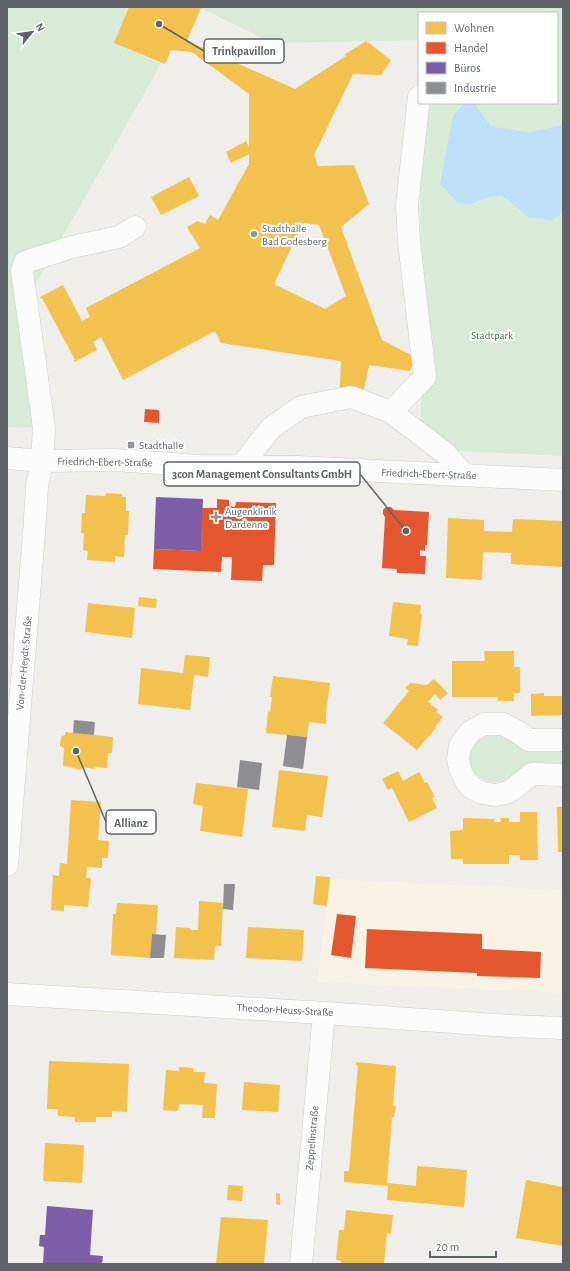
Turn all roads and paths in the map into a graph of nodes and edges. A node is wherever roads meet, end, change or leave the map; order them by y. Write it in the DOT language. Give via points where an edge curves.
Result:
graph roads {
  1 [pos="418,104"];
  2 [pos="135,227"];
  3 [pos="391,412"];
  4 [pos="7,458"];
  5 [pos="42,460"];
  6 [pos="241,466"];
  7 [pos="463,474"];
  8 [pos="563,480"];
  9 [pos="563,740"];
  10 [pos="563,775"];
  11 [pos="7,865"];
  12 [pos="7,994"];
  13 [pos="324,1013"];
  14 [pos="563,1028"];
  15 [pos="301,1264"];
  1 -- 3 [label="street" via="407,205 424,377"];
  2 -- 5 [label="street, Von-der-Heydt-Straße" via="119,238 72,247 25,262 22,271 44,428"];
  3 -- 6 [label="street" via="351,397 301,406 270,428"];
  3 -- 7 [label="street" via="445,452"];
  4 -- 5 [label="street, Friedrich-Ebert-Straße"];
  5 -- 6 [label="street, Friedrich-Ebert-Straße" via="116,460"];
  5 -- 11 [label="street, Von-der-Heydt-Straße" via="37,486"];
  6 -- 7 [label="street, Friedrich-Ebert-Straße"];
  7 -- 8 [label="street, Friedrich-Ebert-Straße"];
  9 -- 10 [label="street" via="529,740 503,724 484,724 470,732 460,746 458,759 465,780 471,786 482,793 495,795 514,789 532,774"];
  12 -- 13 [label="street, Theodor-Heuss-Straße"];
  13 -- 14 [label="street, Theodor-Heuss-Straße"];
  13 -- 15 [label="street, Zeppelinstraße"];
}
